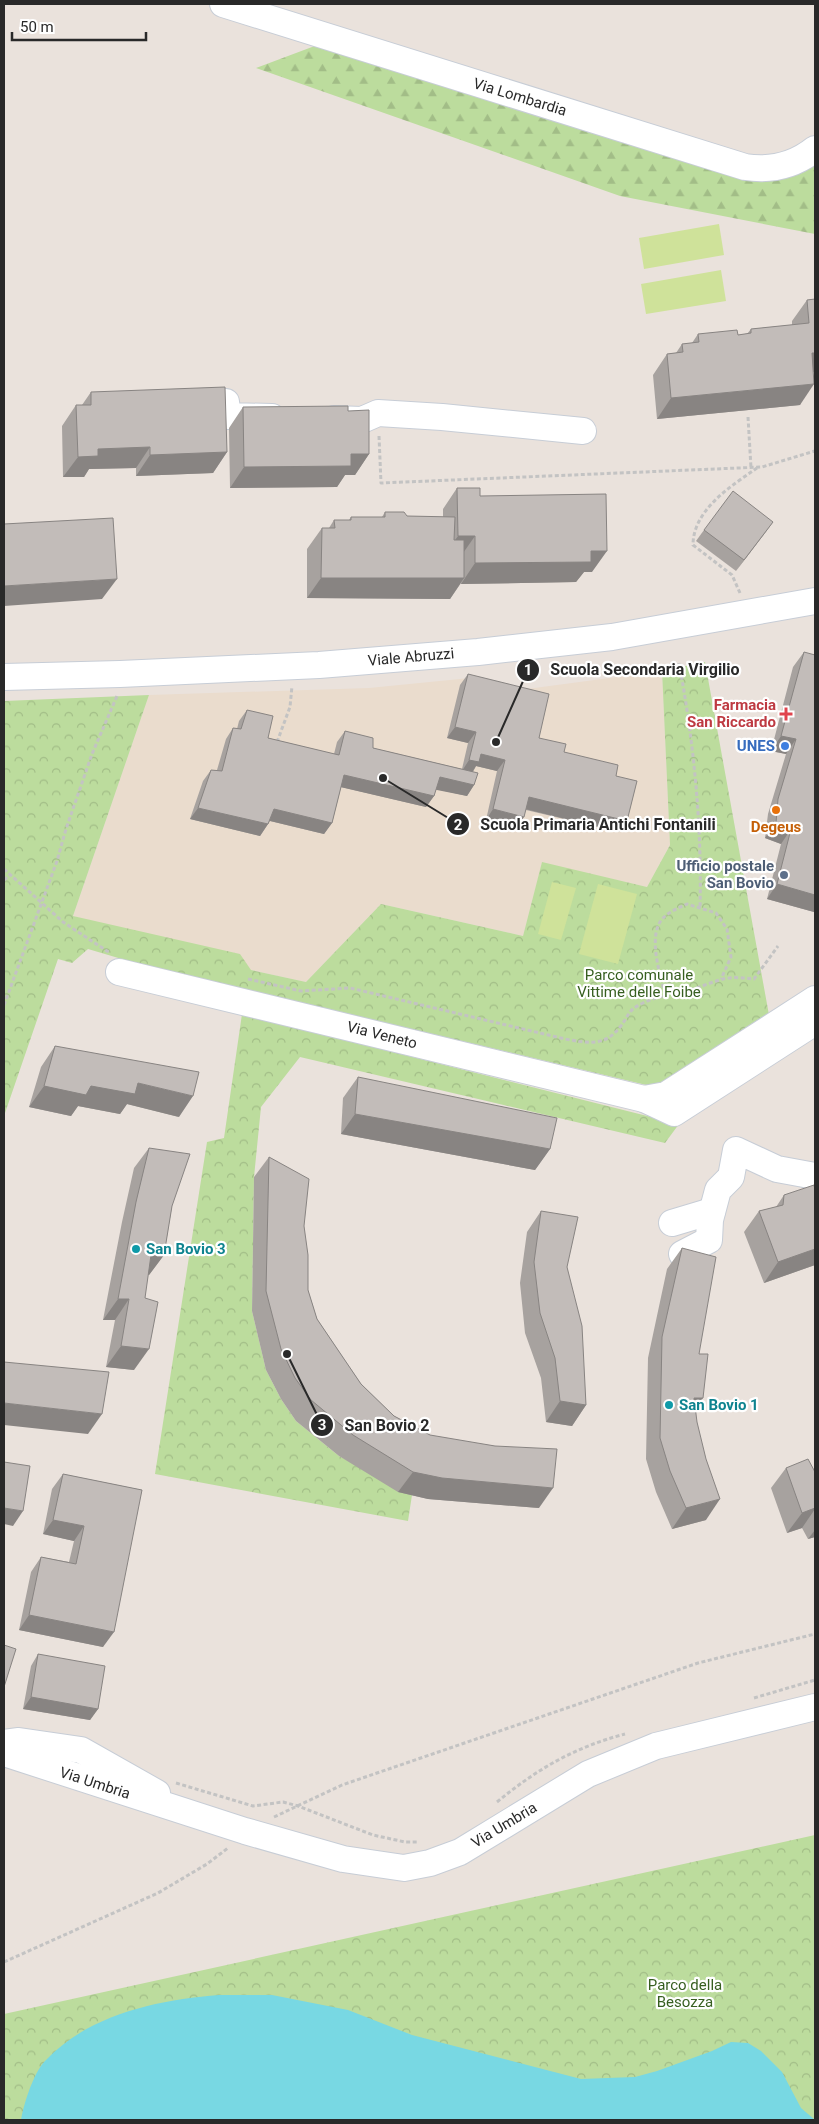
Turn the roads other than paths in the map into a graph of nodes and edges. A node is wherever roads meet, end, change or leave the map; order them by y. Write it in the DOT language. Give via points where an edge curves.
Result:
graph roads {
  1 [pos="223,4"];
  2 [pos="815,149"];
  3 [pos="168,403"];
  4 [pos="583,431"];
  5 [pos="815,602"];
  6 [pos="4,677"];
  7 [pos="118,963"];
  8 [pos="815,999"];
  9 [pos="815,1022"];
  10 [pos="644,1099"];
  11 [pos="815,1176"];
  12 [pos="712,1211"];
  13 [pos="672,1223"];
  14 [pos="682,1254"];
  15 [pos="815,1707"];
  16 [pos="4,1743"];
  17 [pos="4,1753"];
  18 [pos="186,1813"];
  1 -- 2 [label="street, Via Lombardia" via="745,168 783,166"];
  3 -- 4 [label="street" via="226,402 228,416 362,420 378,413"];
  5 -- 6 [label="street, Viale Abruzzi" via="602,638 468,653 289,666"];
  7 -- 10 [label="street, Via Veneto"];
  8 -- 10 [label="street, Via Veneto" via="666,1094"];
  9 -- 10 [label="street, Via Veneto" via="674,1113"];
  11 -- 12 [label="street" via="777,1169 736,1150 731,1177 718,1190"];
  12 -- 13 [label="street"];
  12 -- 14 [label="street" via="709,1240"];
  15 -- 18 [label="street, Via Umbria" via="656,1746 588,1774 460,1852 404,1868 343,1859"];
  16 -- 18 [label="street, Via Umbria" via="18,1741 81,1750"];
  17 -- 18 [label="street, Via Umbria"];
}
